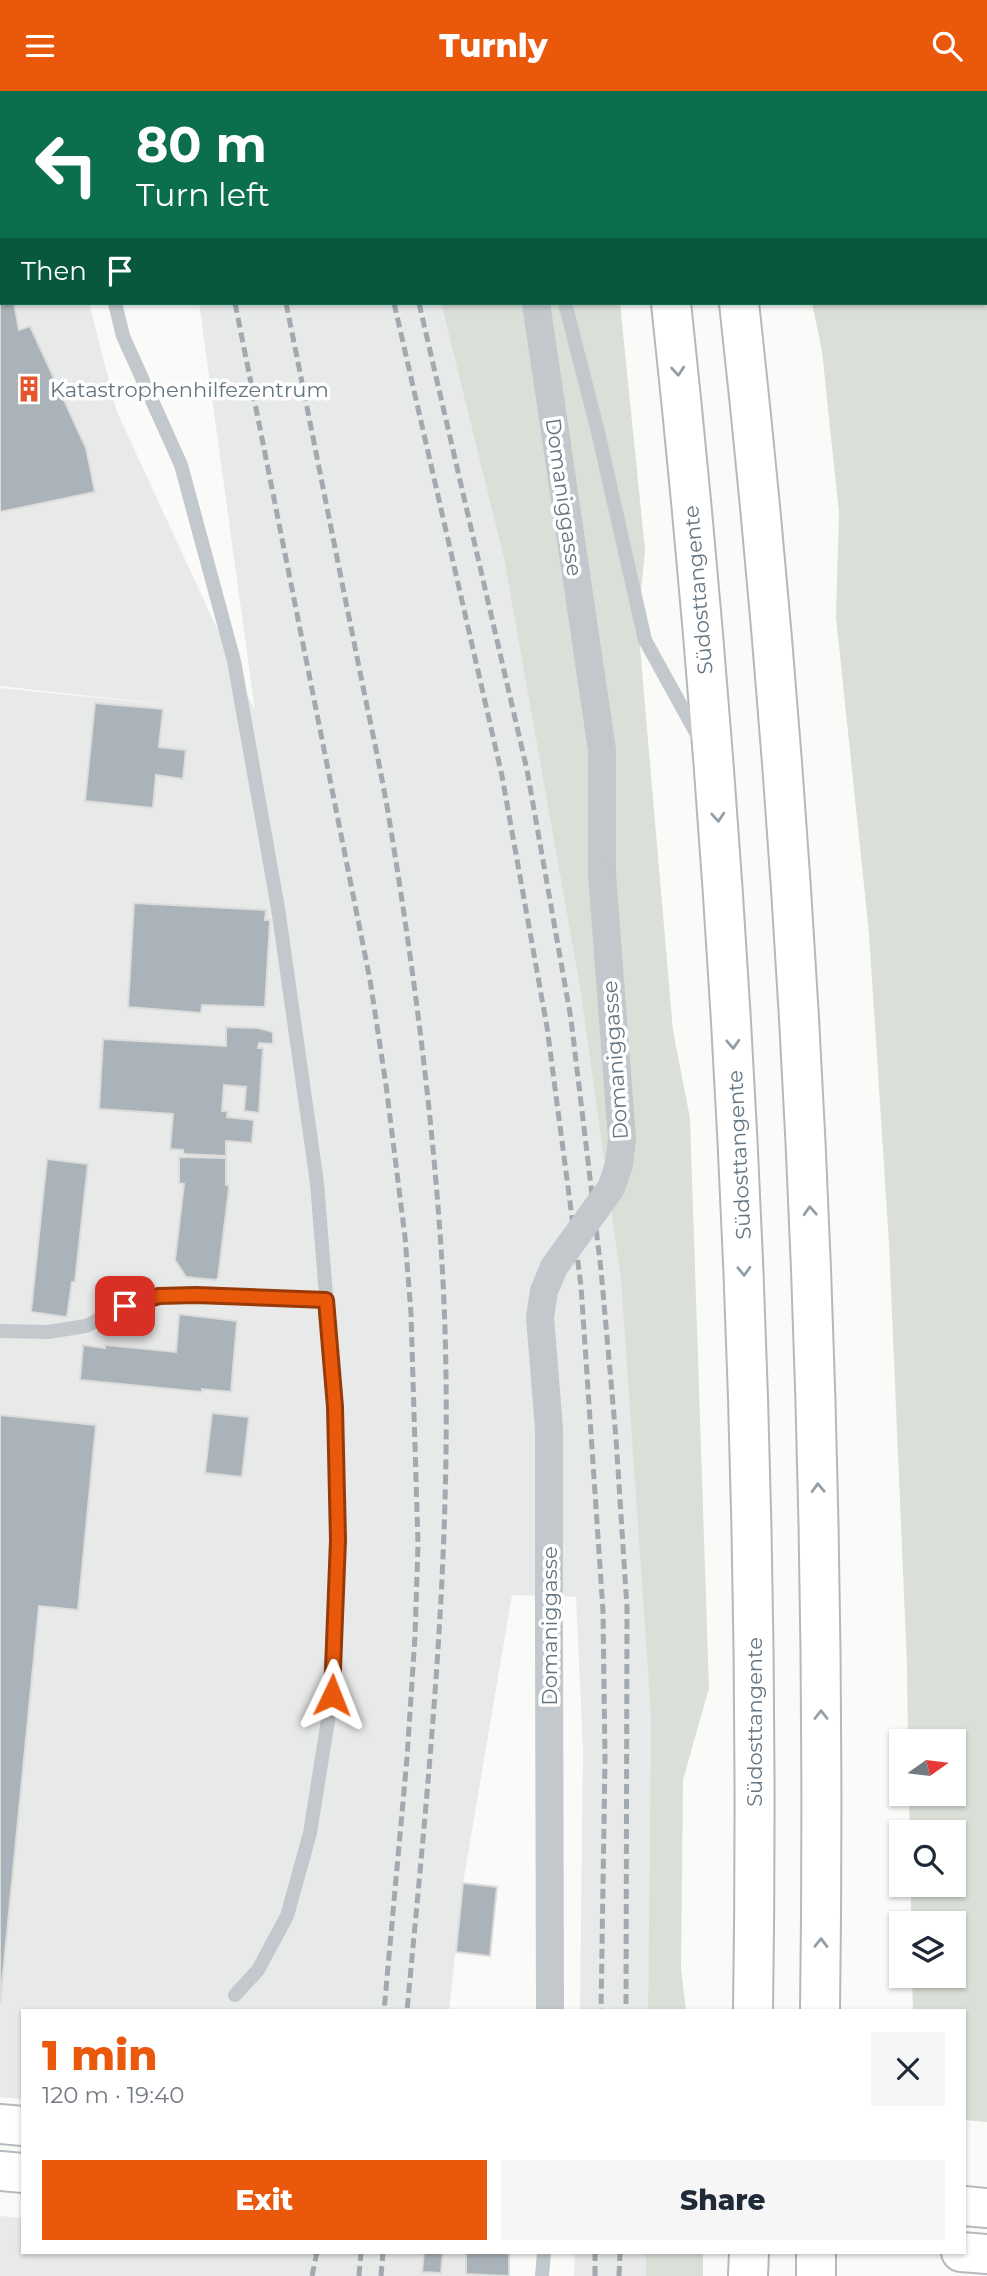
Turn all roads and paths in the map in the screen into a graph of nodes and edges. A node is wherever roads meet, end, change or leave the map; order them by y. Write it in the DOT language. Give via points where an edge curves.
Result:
graph roads {
  1 [pos="115,305"];
  2 [pos="536,305"];
  3 [pos="566,305"];
  4 [pos="671,305"];
  5 [pos="739,305"];
  6 [pos="714,764"];
  7 [pos="326,1300"];
  8 [pos="0,1331"];
  9 [pos="235,1995"];
  10 [pos="550,2009"];
  11 [pos="753,2009"];
  12 [pos="820,2009"];
  13 [pos="0,2124"];
  14 [pos="21,2126"];
  15 [pos="0,2171"];
  16 [pos="21,2173"];
  17 [pos="966,2206"];
  18 [pos="987,2208"];
  19 [pos="966,2253"];
  20 [pos="544,2254"];
  21 [pos="748,2254"];
  22 [pos="816,2254"];
  23 [pos="987,2255"];
  24 [pos="542,2276"];
  25 [pos="748,2276"];
  26 [pos="816,2276"];
  1 -- 7 [label="lane" via="123,336 181,465 234,661 296,1031 317,1184"];
  2 -- 10 [label="street, Domaniggasse, bridge" via="602,750 602,874 622,1139 611,1188 554,1267 540,1317 549,1429"];
  3 -- 6 [label="lane" via="645,640"];
  4 -- 6 [label="main road, Südosttangente, one-way"];
  12 -- 5 [label="main road, one-way" via="820,1551 811,1223 780,740"];
  6 -- 11 [label="main road, Südosttangente, one-way" via="743,1229 752,1552"];
  7 -- 8 [label="lane" via="159,1296 125,1306 86,1326 48,1332"];
  7 -- 9 [label="lane" via="335,1407 338,1540 332,1695 310,1833 287,1916 258,1970"];
  13 -- 14 [label="main road"];
  15 -- 16 [label="main road"];
  17 -- 18 [label="main road"];
  19 -- 23 [label="main road"];
  20 -- 24 [label="lane"];
  21 -- 25 [label="main road"];
  22 -- 26 [label="main road"];
}
